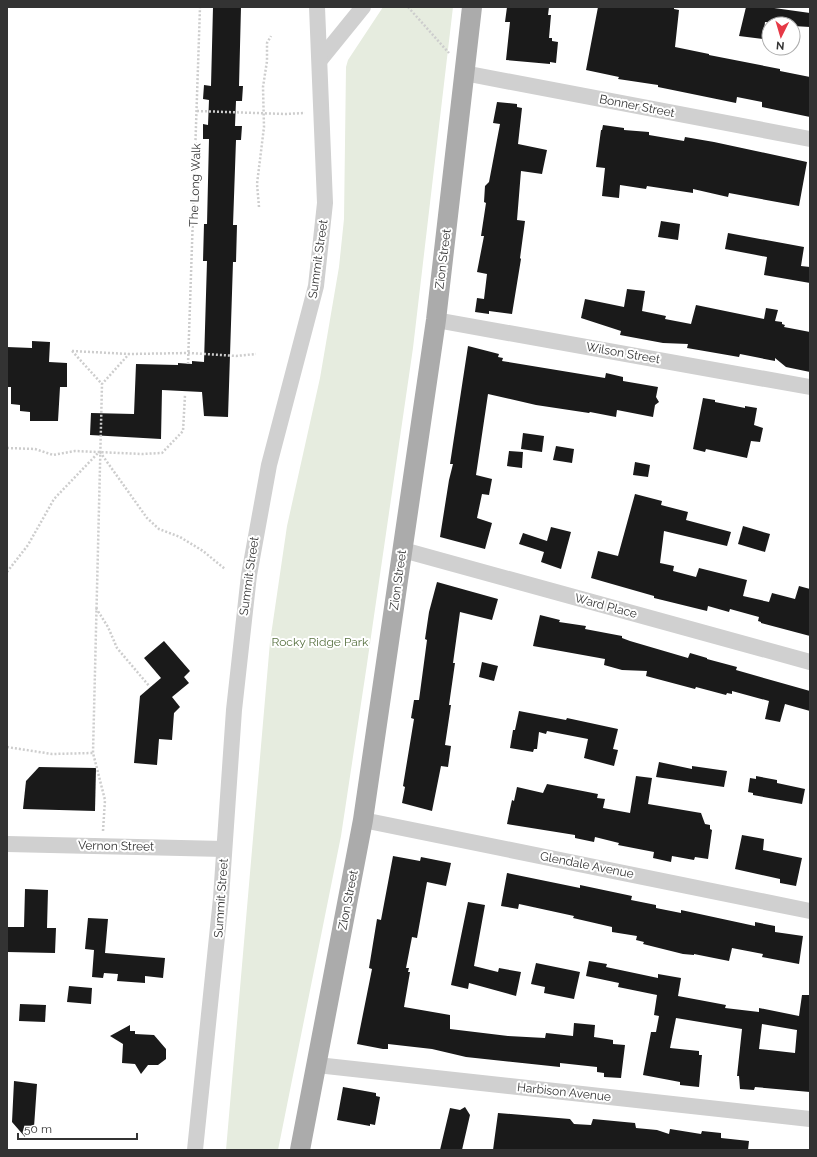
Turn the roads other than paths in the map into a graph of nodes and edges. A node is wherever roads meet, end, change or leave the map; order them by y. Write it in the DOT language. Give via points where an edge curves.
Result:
graph roads {
  1 [pos="317,7"];
  2 [pos="364,7"];
  3 [pos="472,7"];
  4 [pos="320,60"];
  5 [pos="464,73"];
  6 [pos="810,138"];
  7 [pos="436,320"];
  8 [pos="810,387"];
  9 [pos="402,550"];
  10 [pos="810,662"];
  11 [pos="363,820"];
  12 [pos="7,844"];
  13 [pos="224,849"];
  14 [pos="810,911"];
  15 [pos="317,1065"];
  16 [pos="810,1119"];
  17 [pos="195,1150"];
  18 [pos="300,1150"];
  1 -- 4 [label="street, Summit Street"];
  2 -- 4 [label="street"];
  3 -- 5 [label="main road, Zion Street"];
  4 -- 13 [label="street, Summit Street" via="325,203 316,286 268,465 253,549 241,641"];
  5 -- 6 [label="street, Bonner Street"];
  5 -- 7 [label="main road, Zion Street"];
  7 -- 8 [label="street, Wilson Street"];
  7 -- 9 [label="main road, Zion Street"];
  9 -- 10 [label="street, Ward Place"];
  9 -- 11 [label="main road, Zion Street"];
  11 -- 14 [label="street, Glendale Avenue"];
  11 -- 15 [label="main road, Zion Street"];
  12 -- 13 [label="street, Vernon Street"];
  13 -- 17 [label="street, Summit Street" via="214,975"];
  15 -- 16 [label="street, Harbison Avenue"];
  15 -- 18 [label="main road, Zion Street"];
}
